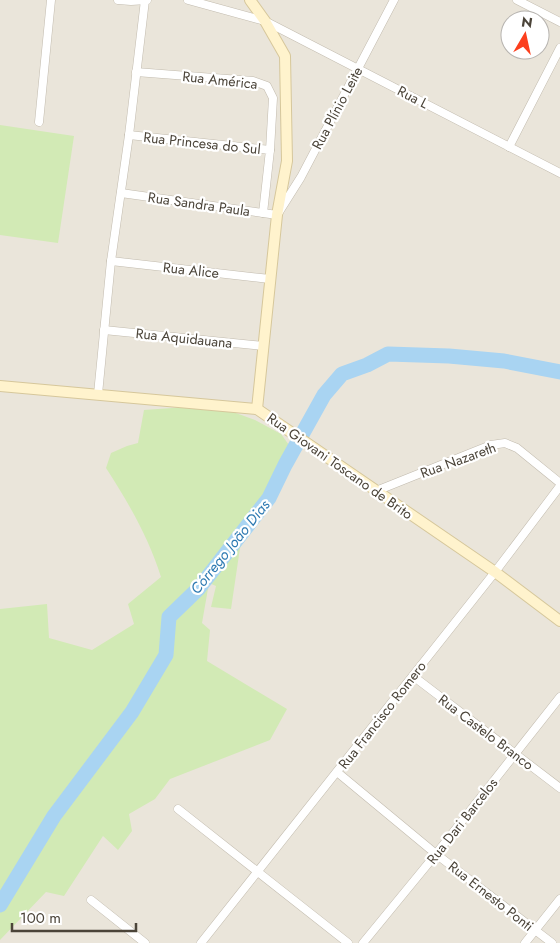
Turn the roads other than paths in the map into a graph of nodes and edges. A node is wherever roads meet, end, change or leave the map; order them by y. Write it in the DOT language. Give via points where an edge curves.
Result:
graph roads {
  1 [pos="52,0"];
  2 [pos="118,0"];
  3 [pos="145,0"];
  4 [pos="188,0"];
  5 [pos="250,0"];
  6 [pos="394,0"];
  7 [pos="517,0"];
  8 [pos="265,21"];
  9 [pos="560,22"];
  10 [pos="560,48"];
  11 [pos="358,69"];
  12 [pos="136,72"];
  13 [pos="39,122"];
  14 [pos="129,135"];
  15 [pos="509,147"];
  16 [pos="270,150"];
  17 [pos="560,173"];
  18 [pos="121,193"];
  19 [pos="263,213"];
  20 [pos="277,215"];
  21 [pos="111,261"];
  22 [pos="270,279"];
  23 [pos="104,330"];
  24 [pos="264,346"];
  25 [pos="0,386"];
  26 [pos="98,394"];
  27 [pos="257,408"];
  28 [pos="560,485"];
  29 [pos="376,491"];
  30 [pos="495,572"];
  31 [pos="560,621"];
  32 [pos="413,676"];
  33 [pos="560,697"];
  34 [pos="515,754"];
  35 [pos="337,772"];
  36 [pos="560,788"];
  37 [pos="178,809"];
  38 [pos="436,854"];
  39 [pos="258,872"];
  40 [pos="560,899"];
  41 [pos="91,900"];
  42 [pos="535,930"];
  43 [pos="145,943"];
  44 [pos="201,943"];
  45 [pos="348,943"];
  46 [pos="363,943"];
  47 [pos="525,943"];
  48 [pos="552,943"];
  1 -- 13 [label="street"];
  2 -- 3 [label="street"];
  3 -- 12 [label="street"];
  4 -- 8 [label="street, Rua L"];
  5 -- 8 [label="main road"];
  6 -- 11 [label="street, Rua Plínio Leite"];
  7 -- 9 [label="street"];
  8 -- 11 [label="street, Rua L"];
  8 -- 20 [label="main road" via="285,56 287,161"];
  10 -- 15 [label="street"];
  11 -- 15 [label="street, Rua L"];
  11 -- 20 [label="street, Rua Plínio Leite" via="301,177"];
  12 -- 14 [label="street"];
  12 -- 16 [label="street, Rua América" via="254,81 267,86 273,98"];
  14 -- 16 [label="street, Rua Princesa do Sul"];
  14 -- 18 [label="street"];
  15 -- 17 [label="street, Rua L"];
  16 -- 19 [label="street, Rua Princesa do Sul"];
  18 -- 19 [label="street, Rua Sandra Paula"];
  18 -- 21 [label="street"];
  19 -- 20 [label="street, Rua Sandra Paula"];
  20 -- 22 [label="main road"];
  21 -- 22 [label="street, Rua Alice"];
  21 -- 23 [label="street"];
  22 -- 24 [label="main road"];
  23 -- 24 [label="street, Rua Aquidauana"];
  23 -- 26 [label="street"];
  24 -- 27 [label="main road"];
  25 -- 26 [label="main road, Rua Giovani Toscano de Brito"];
  26 -- 27 [label="main road, Rua Giovani Toscano de Brito"];
  27 -- 29 [label="main road, Rua Giovani Toscano de Brito"];
  28 -- 29 [label="street, Rua Nazareth" via="517,448 505,443 491,445"];
  28 -- 30 [label="street, Rua Francisco Romero"];
  29 -- 30 [label="main road, Rua Giovani Toscano de Brito"];
  30 -- 31 [label="main road, Rua Giovani Toscano de Brito"];
  30 -- 32 [label="street, Rua Francisco Romero"];
  32 -- 34 [label="street, Rua Castelo Branco"];
  32 -- 35 [label="street, Rua Francisco Romero"];
  33 -- 34 [label="street, Rua Dari Barcelos"];
  34 -- 36 [label="street, Rua Castelo Branco"];
  34 -- 38 [label="street, Rua Dari Barcelos"];
  35 -- 38 [label="street, Rua Ernesto Ponti"];
  35 -- 39 [label="street, Rua Francisco Romero"];
  37 -- 39 [label="street"];
  38 -- 42 [label="street, Rua Ernesto Ponti"];
  38 -- 46 [label="street, Rua Dari Barcelos"];
  39 -- 44 [label="street, Rua Francisco Romero"];
  39 -- 45 [label="street"];
  40 -- 42 [label="street"];
  41 -- 43 [label="street"];
  42 -- 47 [label="street"];
  42 -- 48 [label="street, Rua Ernesto Ponti"];
}
